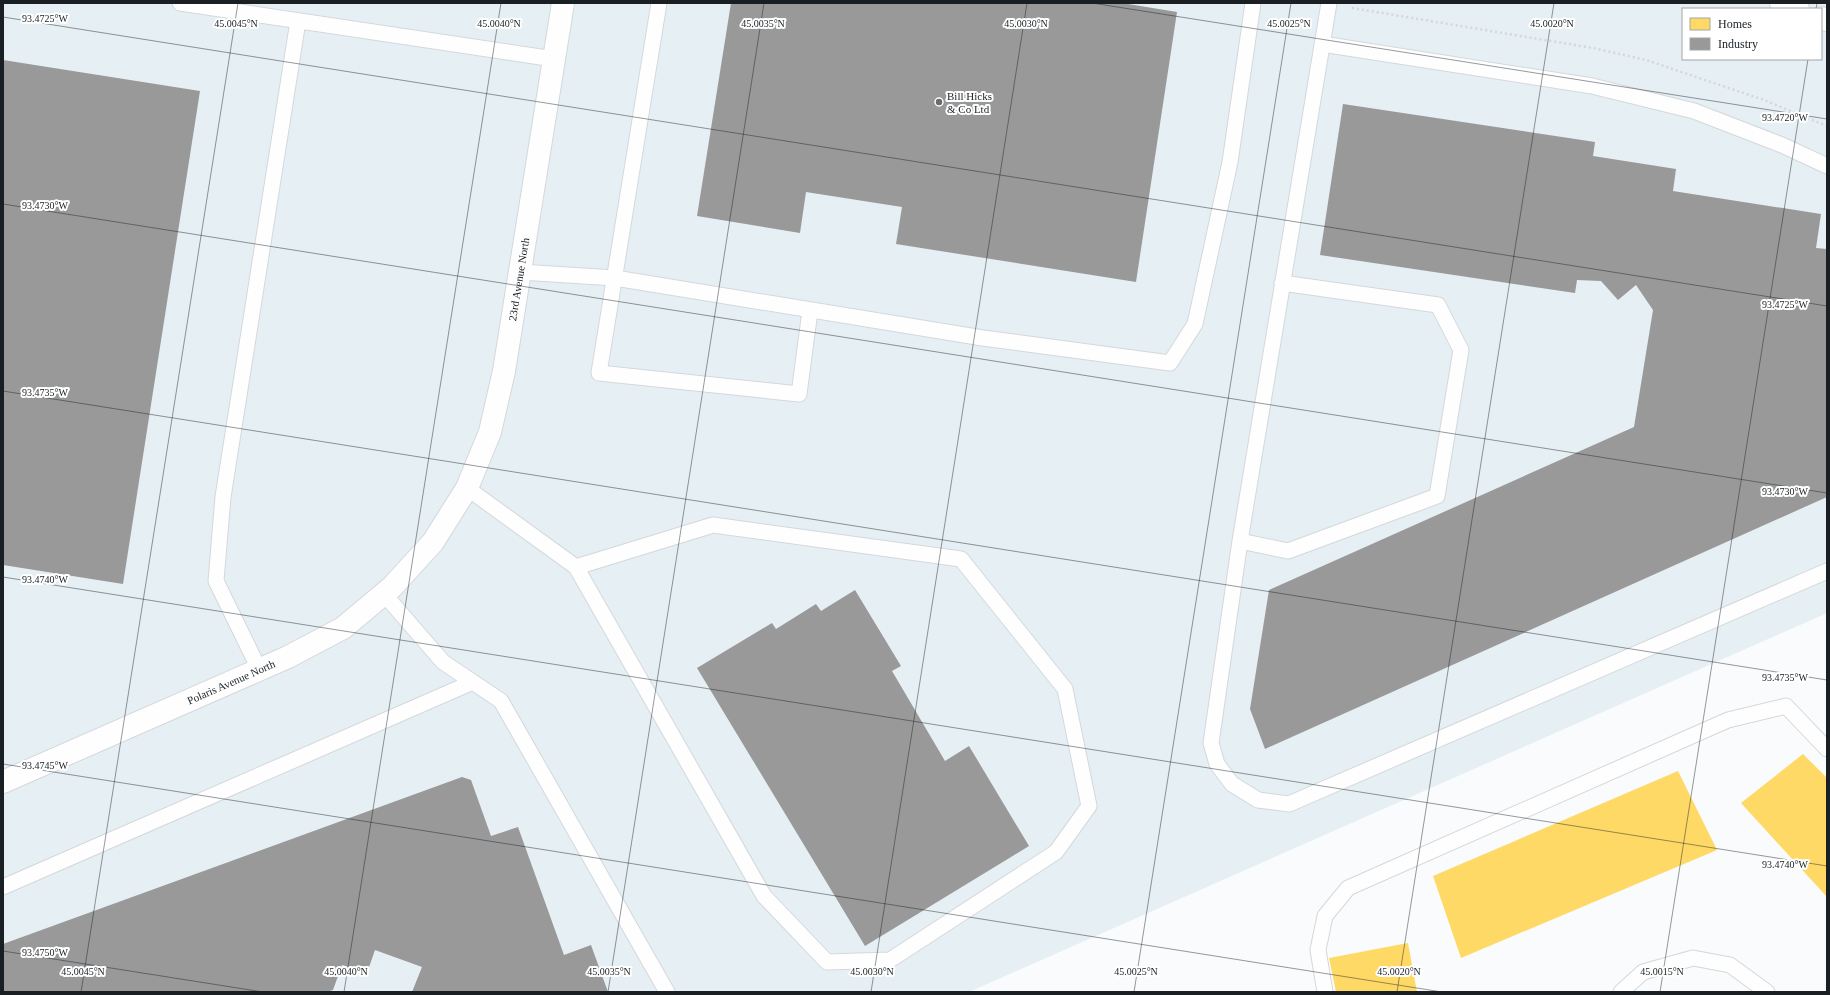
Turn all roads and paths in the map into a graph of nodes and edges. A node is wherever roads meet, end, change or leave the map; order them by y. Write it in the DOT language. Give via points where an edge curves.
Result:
graph roads {
  1 [pos="180,3"];
  2 [pos="563,3"];
  3 [pos="659,3"];
  4 [pos="1253,3"];
  5 [pos="1781,3"];
  6 [pos="1329,4"];
  7 [pos="1795,8"];
  8 [pos="298,21"];
  9 [pos="1322,44"];
  10 [pos="554,59"];
  11 [pos="1827,126"];
  12 [pos="1827,166"];
  13 [pos="520,272"];
  14 [pos="615,278"];
  15 [pos="1282,283"];
  16 [pos="810,310"];
  17 [pos="467,488"];
  18 [pos="1240,541"];
  19 [pos="433,542"];
  20 [pos="576,567"];
  21 [pos="1827,571"];
  22 [pos="384,594"];
  23 [pos="259,669"];
  24 [pos="474,682"];
  25 [pos="1827,749"];
  26 [pos="3,782"];
  27 [pos="3,887"];
  28 [pos="667,992"];
  29 [pos="1325,992"];
  30 [pos="1621,992"];
  31 [pos="1768,992"];
  1 -- 8 [label="lane"];
  2 -- 10 [label="street, 23rd Avenue North"];
  3 -- 14 [label="lane"];
  4 -- 16 [label="lane" via="1230,162 1195,324 1170,363 983,338"];
  5 -- 7 [label="street"];
  6 -- 9 [label="lane"];
  6 -- 11 [label="path" via="1594,48 1646,60 1764,100"];
  8 -- 10 [label="lane"];
  8 -- 23 [label="lane" via="223,497 216,581"];
  9 -- 12 [label="lane" via="1592,86 1694,111 1782,145"];
  9 -- 15 [label="lane"];
  10 -- 13 [label="street, 23rd Avenue North"];
  13 -- 14 [label="lane"];
  13 -- 17 [label="street, 23rd Avenue North" via="504,372 490,432"];
  14 -- 16 [label="lane"];
  14 -- 16 [label="lane" via="599,373 799,394"];
  15 -- 18 [label="lane"];
  15 -- 18 [label="lane" via="1438,305 1461,350 1437,496 1288,550"];
  17 -- 19 [label="street, 23rd Avenue North"];
  17 -- 20 [label="lane"];
  18 -- 21 [label="lane" via="1211,743 1217,764 1232,784 1258,800 1290,804"];
  19 -- 22 [label="street, Polaris Avenue North"];
  20 -- 20 [label="lane" via="764,896 827,962 890,960 1056,852 1089,806 1065,689 961,559 713,525"];
  22 -- 23 [label="street, Polaris Avenue North" via="343,628"];
  22 -- 24 [label="lane" via="443,662"];
  23 -- 26 [label="street, Polaris Avenue North"];
  24 -- 27 [label="lane"];
  24 -- 28 [label="lane" via="501,701"];
  25 -- 29 [label="lane" via="1786,706 1728,720 1348,888 1326,916 1318,950"];
  30 -- 31 [label="lane" via="1643,972 1693,958 1730,965"];
}
